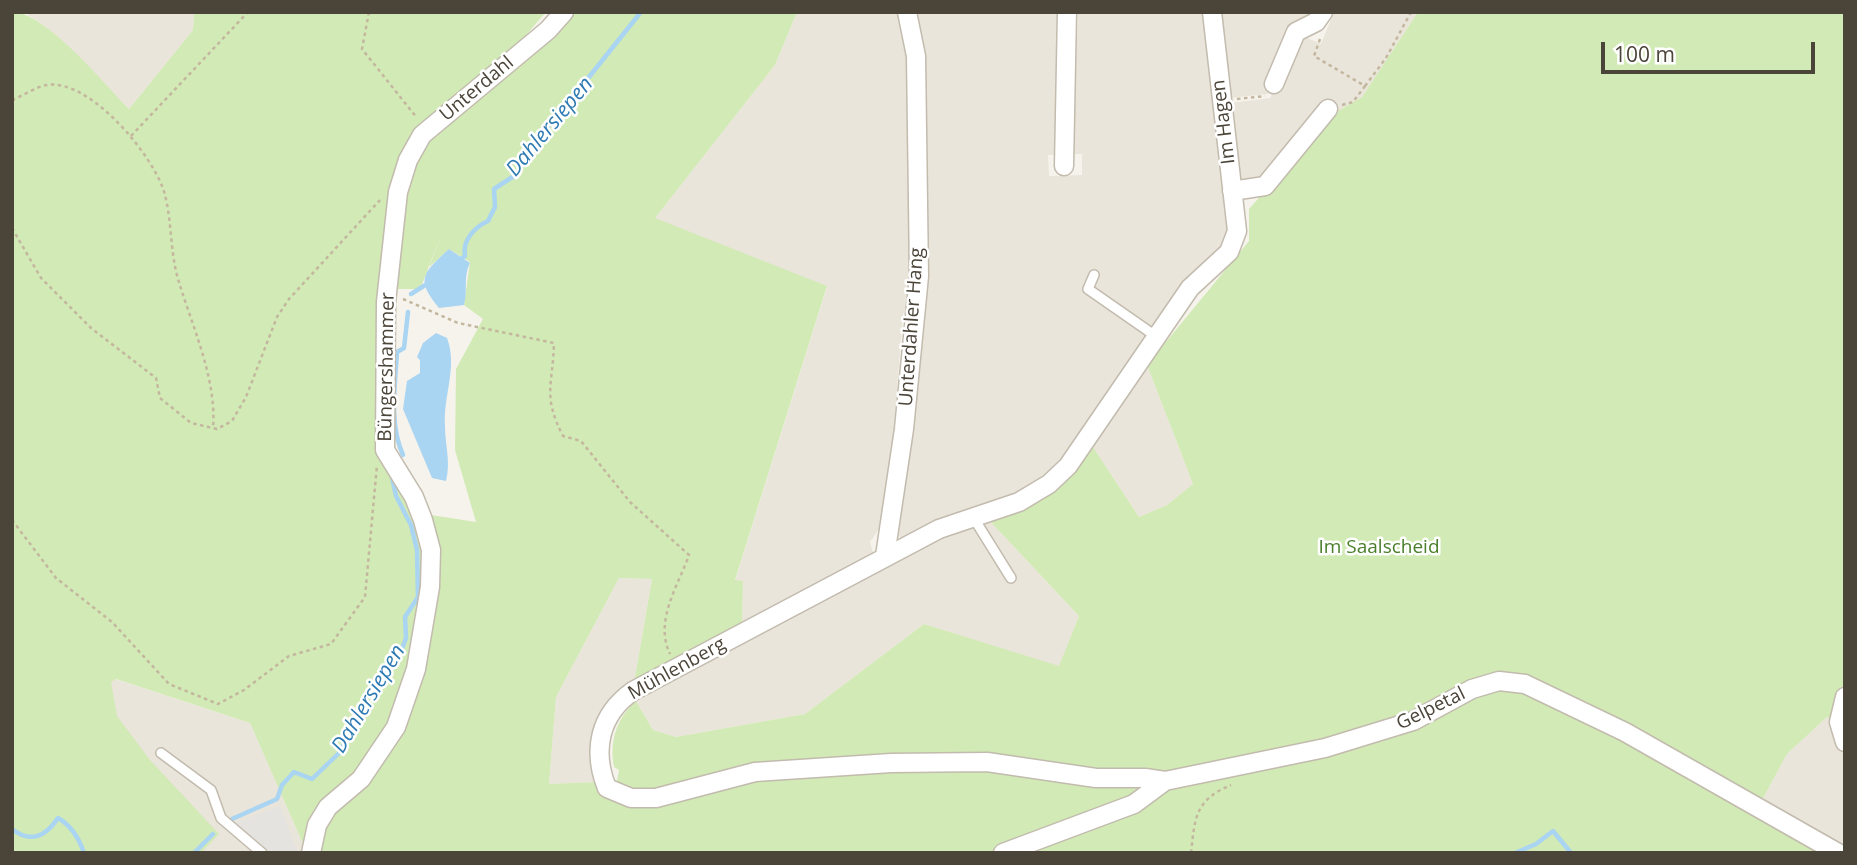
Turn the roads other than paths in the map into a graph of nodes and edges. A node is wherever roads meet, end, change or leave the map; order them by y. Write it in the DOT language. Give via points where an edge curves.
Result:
graph roads {
  1 [pos="564,12"];
  2 [pos="908,12"];
  3 [pos="1067,12"];
  4 [pos="1212,12"];
  5 [pos="1320,17"];
  6 [pos="1274,84"];
  7 [pos="1328,109"];
  8 [pos="1064,166"];
  9 [pos="403,174"];
  10 [pos="1232,191"];
  11 [pos="1237,231"];
  12 [pos="1094,275"];
  13 [pos="1157,337"];
  14 [pos="973,517"];
  15 [pos="884,556"];
  16 [pos="1011,578"];
  17 [pos="1845,697"];
  18 [pos="1845,742"];
  19 [pos="161,753"];
  20 [pos="1165,781"];
  21 [pos="262,853"];
  22 [pos="311,853"];
  23 [pos="1003,853"];
  24 [pos="1838,853"];
  1 -- 9 [label="street, Unterdahl" via="422,135"];
  2 -- 15 [label="street, Unterdahler Hang" via="916,56 919,276 904,429"];
  3 -- 8 [label="street"];
  4 -- 10 [label="street, Im Hagen"];
  5 -- 6 [label="street" via="1296,32"];
  7 -- 10 [label="street" via="1265,186"];
  9 -- 22 [label="street, Büngershammer" via="386,302 385,450 414,497 430,550 430,587 416,669 396,727 361,779 328,807 317,825"];
  10 -- 11 [label="street, Im Hagen"];
  11 -- 13 [label="street, Mühlenberg" via="1229,252 1190,288"];
  12 -- 13 [label="lane" via="1088,289"];
  13 -- 14 [label="street, Mühlenberg" via="1068,466 1019,502"];
  14 -- 15 [label="street, Mühlenberg"];
  14 -- 16 [label="lane"];
  15 -- 20 [label="street, Mühlenberg" via="619,701 603,726 599,757 607,788 631,799 656,798 755,772 891,763 988,762 1096,778"];
  17 -- 18 [label="street" via="1839,722"];
  19 -- 21 [label="lane" via="211,790 221,818"];
  20 -- 23 [label="street, Gelpetal" via="1134,804"];
  20 -- 24 [label="street, Gelpetal" via="1254,765 1395,727 1472,689 1514,681 1625,732"];
}
